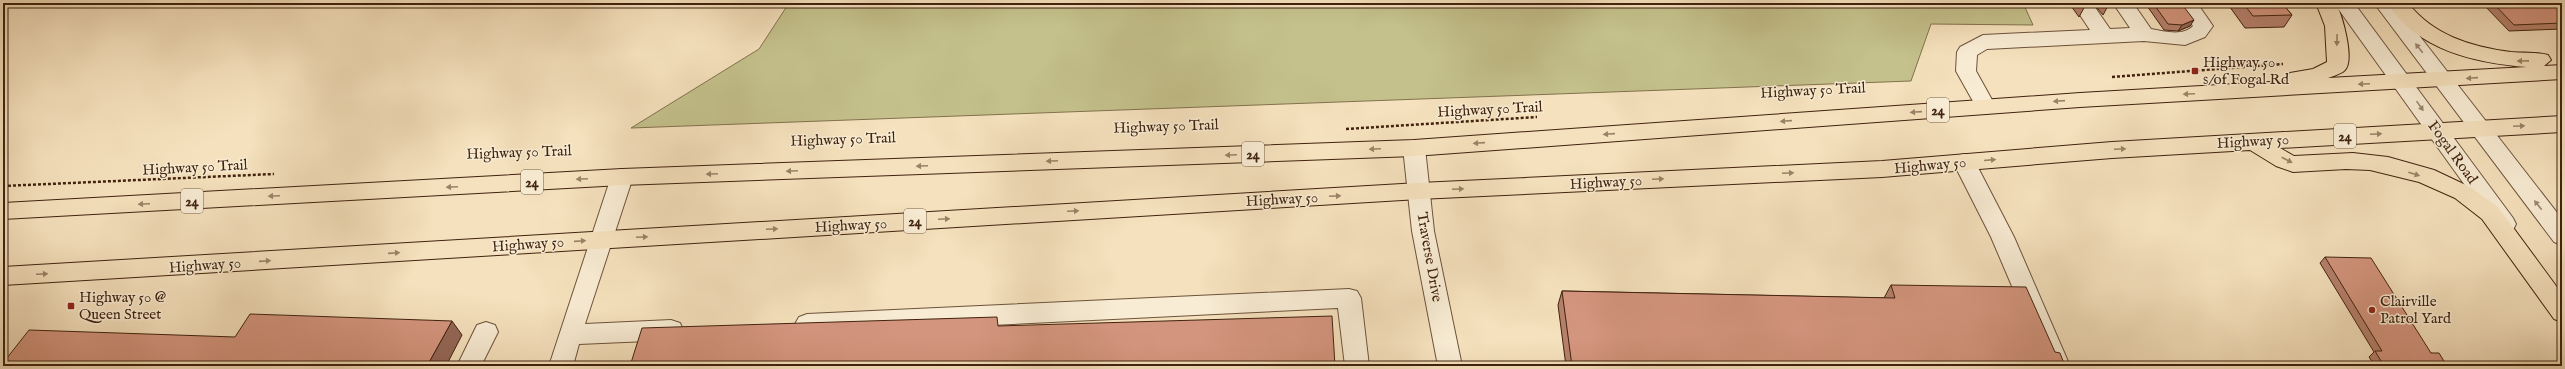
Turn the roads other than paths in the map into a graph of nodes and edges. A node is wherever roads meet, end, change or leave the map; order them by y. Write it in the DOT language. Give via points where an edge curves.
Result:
graph roads {
  1 [pos="2082,3"];
  2 [pos="2123,3"];
  3 [pos="2187,3"];
  4 [pos="2326,3"];
  5 [pos="2344,3"];
  6 [pos="2384,3"];
  7 [pos="2397,3"];
  8 [pos="2144,34"];
  9 [pos="2104,36"];
  10 [pos="2562,59"];
  11 [pos="2562,72"];
  12 [pos="2443,79"];
  13 [pos="2403,82"];
  14 [pos="2228,92"];
  15 [pos="1986,106"];
  16 [pos="2562,124"];
  17 [pos="2480,128"];
  18 [pos="2438,131"];
  19 [pos="2253,141"];
  20 [pos="1414,148"];
  21 [pos="1964,162"];
  22 [pos="622,177"];
  23 [pos="1419,191"];
  24 [pos="3,197"];
  25 [pos="72,208"];
  26 [pos="3,211"];
  27 [pos="2562,236"];
  28 [pos="603,239"];
  29 [pos="3,276"];
  30 [pos="2562,300"];
  31 [pos="2562,312"];
  32 [pos="785,325"];
  33 [pos="689,329"];
  34 [pos="486,332"];
  35 [pos="570,335"];
  36 [pos="469,366"];
  37 [pos="561,366"];
  38 [pos="1357,366"];
  39 [pos="1450,366"];
  40 [pos="2058,366"];
  1 -- 9 [label="street"];
  2 -- 8 [label="street"];
  3 -- 8 [label="street" via="2203,26 2199,33 2190,38"];
  4 -- 14 [label="main road, one-way" via="2336,26 2337,66 2316,75 2236,87"];
  5 -- 13 [label="street, Fogal Road"];
  12 -- 6 [label="street, one-way"];
  10 -- 7 [label="main road, one-way" via="2518,61 2448,42 2419,28"];
  8 -- 9 [label="street"];
  9 -- 15 [label="street" via="1983,42 1967,52 1966,71"];
  11 -- 12 [label="main road, 24, one-way"];
  12 -- 13 [label="main road, 24"];
  12 -- 17 [label="street"];
  13 -- 14 [label="main road, 24, one-way"];
  13 -- 18 [label="street, Fogal Road, one-way"];
  14 -- 15 [label="main road, 24, one-way"];
  15 -- 20 [label="main road, 24, one-way"];
  17 -- 16 [label="main road, Highway 50 / 24, one-way"];
  17 -- 18 [label="main road, Highway 50 / 24"];
  27 -- 17 [label="street, one-way"];
  19 -- 18 [label="main road, Highway 50 / 24, one-way"];
  18 -- 30 [label="street, Fogal Road"];
  21 -- 19 [label="main road, Highway 50 / 24, one-way"];
  19 -- 31 [label="main road, one-way" via="2292,164 2371,162 2396,168 2463,192 2490,213"];
  20 -- 22 [label="main road, 24, one-way"];
  20 -- 23 [label="street, Traverse Drive"];
  23 -- 21 [label="main road, Highway 50 / 24, one-way" via="1882,169"];
  21 -- 40 [label="street" via="2011,255"];
  22 -- 25 [label="main road, 24, one-way"];
  22 -- 28 [label="street"];
  28 -- 23 [label="main road, Highway 50 / 24, one-way"];
  23 -- 39 [label="street, Traverse Drive" via="1423,231"];
  24 -- 25 [label="main road" via="59,194"];
  25 -- 26 [label="main road, 24"];
  29 -- 28 [label="main road, Highway 50 / 24, one-way"];
  28 -- 35 [label="street"];
  32 -- 38 [label="street" via="1349,298"];
  33 -- 35 [label="street"];
  34 -- 36 [label="street"];
  35 -- 37 [label="street"];
}
